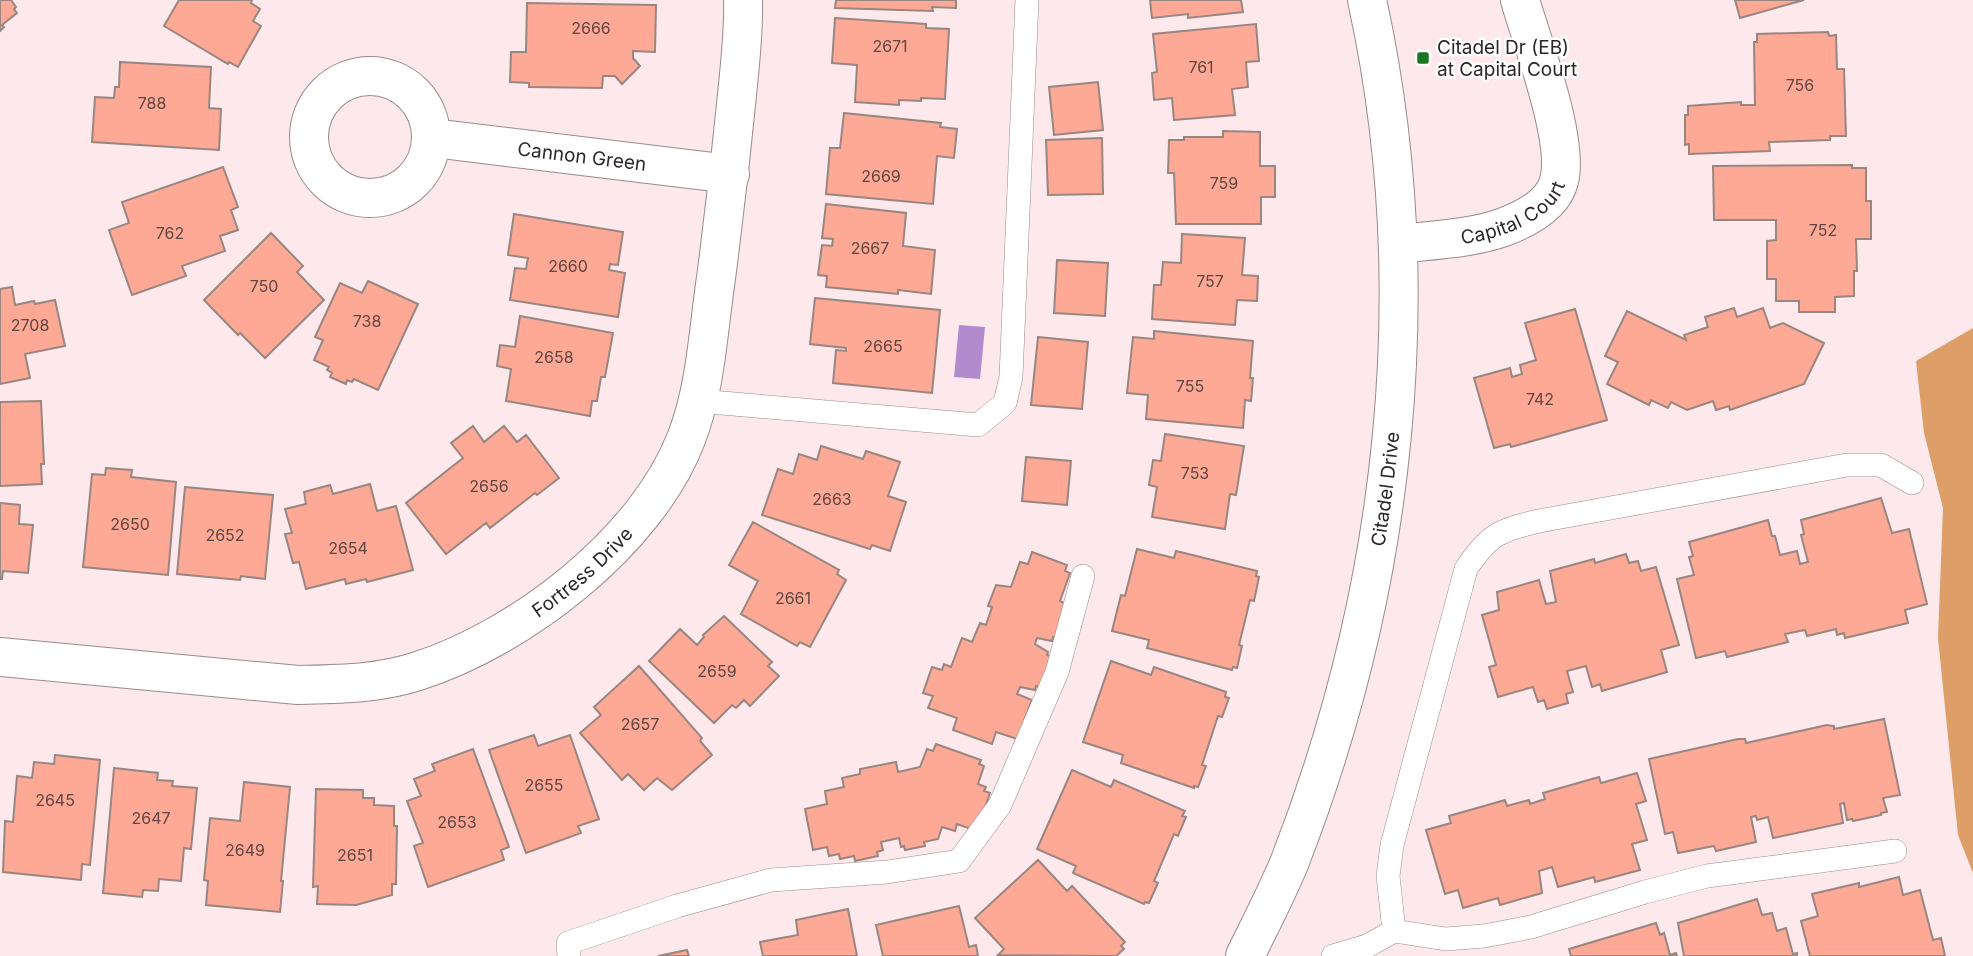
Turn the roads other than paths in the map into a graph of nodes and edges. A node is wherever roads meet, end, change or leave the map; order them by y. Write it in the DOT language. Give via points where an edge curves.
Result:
graph roads {
  1 [pos="743,0"];
  2 [pos="1027,0"];
  3 [pos="1367,0"];
  4 [pos="1520,0"];
  5 [pos="433,138"];
  6 [pos="730,174"];
  7 [pos="1398,244"];
  8 [pos="699,401"];
  9 [pos="1912,483"];
  10 [pos="1083,576"];
  11 [pos="0,657"];
  12 [pos="1895,851"];
  13 [pos="1394,931"];
  14 [pos="569,956"];
  15 [pos="1245,956"];
  16 [pos="1333,956"];
  1 -- 6 [label="street, Fortress Drive"];
  2 -- 8 [label="lane" via="1010,377 1005,403 978,425"];
  3 -- 7 [label="street, Citadel Drive" via="1385,104"];
  4 -- 7 [label="street, Capital Court" via="1559,134 1559,181 1550,199 1535,212 1502,228"];
  5 -- 6 [label="street, Cannon Green"];
  6 -- 8 [label="street, Fortress Drive"];
  7 -- 15 [label="street, Citadel Drive" via="1392,455 1364,617 1304,823"];
  8 -- 11 [label="street, Fortress Drive" via="666,476 640,515 589,568 555,600 516,625 417,672 367,682 298,685"];
  9 -- 13 [label="lane" via="1881,465 1847,465 1539,521 1506,529 1481,547 1466,569 1392,845 1388,876"];
  10 -- 14 [label="lane" via="1057,672 1000,805 959,860 887,872 771,880 568,943"];
  12 -- 13 [label="lane" via="1707,876 1531,927 1484,936 1446,939"];
  13 -- 16 [label="lane" via="1367,946"];
}
